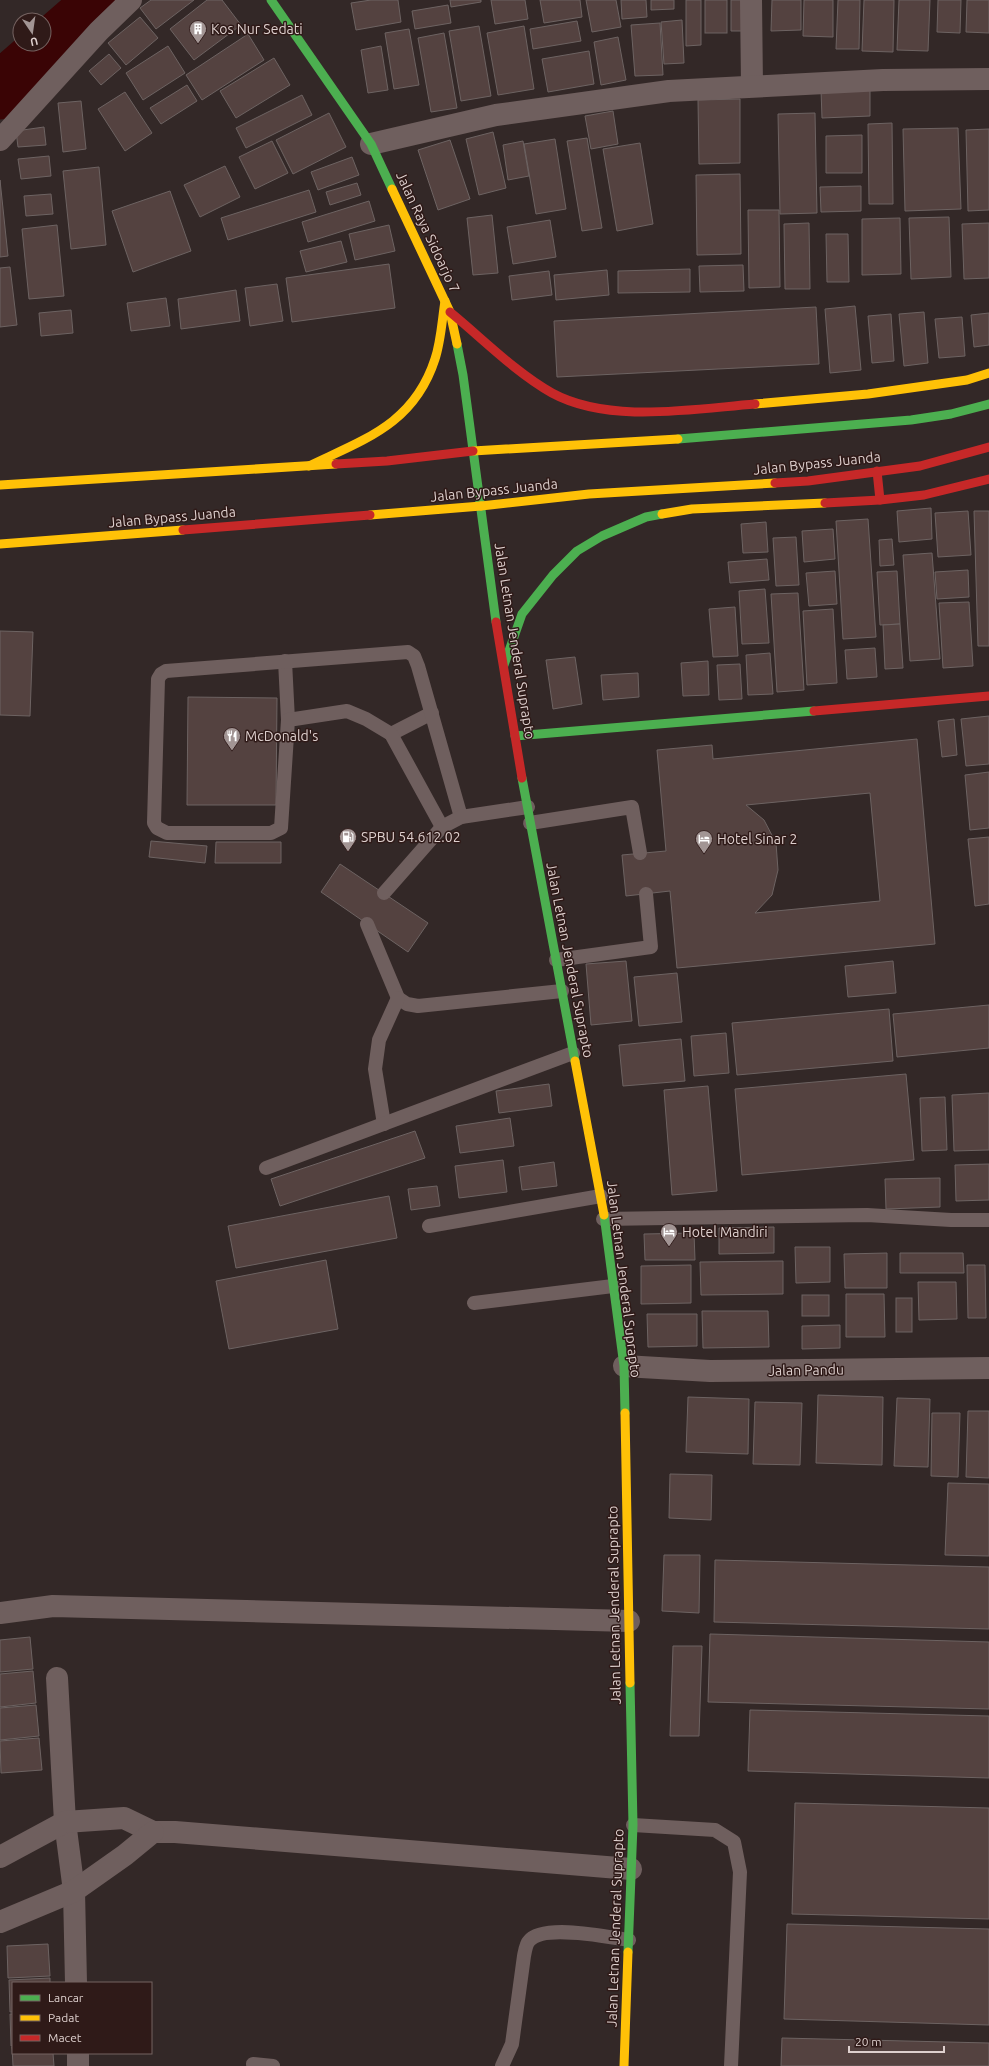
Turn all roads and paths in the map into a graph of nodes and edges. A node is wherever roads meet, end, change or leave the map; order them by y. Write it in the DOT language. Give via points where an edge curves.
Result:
graph roads {
  1 [pos="131,0"];
  2 [pos="271,0"];
  3 [pos="752,0"];
  4 [pos="989,78"];
  5 [pos="752,86"];
  6 [pos="0,140"];
  7 [pos="371,144"];
  8 [pos="445,301"];
  9 [pos="450,312"];
  10 [pos="989,373"];
  11 [pos="989,404"];
  12 [pos="989,447"];
  13 [pos="473,451"];
  14 [pos="309,466"];
  15 [pos="877,471"];
  16 [pos="989,479"];
  17 [pos="0,485"];
  18 [pos="880,500"];
  19 [pos="481,506"];
  20 [pos="0,544"];
  21 [pos="285,661"];
  22 [pos="503,667"];
  23 [pos="989,696"];
  24 [pos="432,713"];
  25 [pos="288,720"];
  26 [pos="391,734"];
  27 [pos="515,736"];
  28 [pos="528,807"];
  29 [pos="461,817"];
  30 [pos="530,823"];
  31 [pos="442,827"];
  32 [pos="640,853"];
  33 [pos="384,893"];
  34 [pos="646,894"];
  35 [pos="367,924"];
  36 [pos="556,960"];
  37 [pos="562,991"];
  38 [pos="398,998"];
  39 [pos="573,1053"];
  40 [pos="384,1124"];
  41 [pos="266,1168"];
  42 [pos="601,1196"];
  43 [pos="603,1218"];
  44 [pos="989,1220"];
  45 [pos="429,1226"];
  46 [pos="613,1286"];
  47 [pos="474,1303"];
  48 [pos="624,1366"];
  49 [pos="989,1368"];
  50 [pos="0,1613"];
  51 [pos="629,1621"];
  52 [pos="57,1678"];
  53 [pos="65,1822"];
  54 [pos="633,1825"];
  55 [pos="154,1832"];
  56 [pos="0,1857"];
  57 [pos="631,1869"];
  58 [pos="74,1891"];
  59 [pos="0,1922"];
  60 [pos="629,1940"];
  61 [pos="76,1982"];
  62 [pos="78,2054"];
  63 [pos="253,2064"];
  64 [pos="78,2066"];
  65 [pos="273,2066"];
  66 [pos="502,2066"];
  67 [pos="624,2066"];
  68 [pos="731,2066"];
  1 -- 6 [label="street"];
  2 -- 7 [label="main road, Jalan Raya Sidoarjo 7"];
  3 -- 5 [label="street"];
  4 -- 5 [label="street"];
  5 -- 7 [label="street" via="669,91 496,115"];
  7 -- 8 [label="main road, Jalan Raya Sidoarjo 7"];
  8 -- 9 [label="main road, Jalan Raya Sidoarjo 7"];
  8 -- 14 [label="main road" via="435,358 420,393 397,419 372,436"];
  9 -- 10 [label="main road" via="524,374 553,393 589,407 621,412 690,410 868,394 967,380"];
  9 -- 13 [label="main road, Jalan Raya Sidoarjo 7" via="463,375"];
  11 -- 13 [label="main road" via="967,412 929,418 786,432"];
  12 -- 15 [label="main road, Jalan Bypass Juanda" via="920,466"];
  13 -- 14 [label="main road" via="387,461"];
  13 -- 19 [label="main road, Jalan Raya Sidoarjo 7"];
  14 -- 17 [label="main road"];
  15 -- 18 [label="main road"];
  15 -- 19 [label="main road, Jalan Bypass Juanda" via="808,481 589,494"];
  16 -- 18 [label="main road" via="924,495"];
  18 -- 22 [label="main road" via="692,509 646,517 602,536 577,551 553,574 522,614"];
  19 -- 20 [label="main road, Jalan Bypass Juanda"];
  19 -- 22 [label="main road, Jalan Letnan Jenderal Suprapto"];
  21 -- 24 [label="lane" via="408,652 414,656 418,666"];
  21 -- 25 [label="lane"];
  21 -- 25 [label="lane" via="161,674 156,692 154,824 157,828 172,835 271,833 281,828"];
  22 -- 27 [label="main road, Jalan Letnan Jenderal Suprapto"];
  23 -- 27 [label="main road"];
  24 -- 26 [label="lane"];
  24 -- 29 [label="lane"];
  25 -- 26 [label="lane" via="347,711"];
  26 -- 31 [label="lane"];
  27 -- 28 [label="main road, Jalan Letnan Jenderal Suprapto"];
  28 -- 29 [label="lane"];
  28 -- 30 [label="main road, Jalan Letnan Jenderal Suprapto"];
  29 -- 31 [label="lane"];
  30 -- 32 [label="lane" via="632,807"];
  30 -- 36 [label="main road, Jalan Letnan Jenderal Suprapto"];
  31 -- 33 [label="lane"];
  34 -- 36 [label="lane" via="651,947"];
  35 -- 38 [label="lane"];
  36 -- 37 [label="main road, Jalan Letnan Jenderal Suprapto"];
  37 -- 38 [label="lane" via="418,1006 407,1004"];
  37 -- 39 [label="main road, Jalan Letnan Jenderal Suprapto"];
  38 -- 40 [label="lane" via="379,1040 376,1069"];
  39 -- 40 [label="lane"];
  39 -- 42 [label="main road, Jalan Letnan Jenderal Suprapto"];
  40 -- 41 [label="lane"];
  42 -- 43 [label="main road, Jalan Letnan Jenderal Suprapto"];
  42 -- 45 [label="lane"];
  43 -- 44 [label="lane" via="867,1215"];
  43 -- 46 [label="main road, Jalan Letnan Jenderal Suprapto"];
  46 -- 47 [label="lane"];
  46 -- 48 [label="main road, Jalan Letnan Jenderal Suprapto"];
  48 -- 49 [label="street, Jalan Pandu" via="710,1371"];
  48 -- 51 [label="main road, Jalan Letnan Jenderal Suprapto"];
  50 -- 51 [label="street" via="53,1606"];
  51 -- 54 [label="main road, Jalan Letnan Jenderal Suprapto"];
  52 -- 53 [label="street"];
  53 -- 55 [label="street" via="124,1818"];
  53 -- 56 [label="street"];
  53 -- 58 [label="street"];
  54 -- 57 [label="main road, Jalan Letnan Jenderal Suprapto"];
  54 -- 68 [label="lane" via="715,1830 734,1842 740,1872"];
  55 -- 57 [label="street"];
  55 -- 58 [label="street"];
  57 -- 60 [label="main road, Jalan Letnan Jenderal Suprapto"];
  58 -- 59 [label="street"];
  58 -- 61 [label="street"];
  60 -- 66 [label="lane" via="552,1932 536,1936 528,1942 512,2044"];
  60 -- 67 [label="main road, Jalan Letnan Jenderal Suprapto"];
  62 -- 64 [label="street"];
  63 -- 65 [label="lane"];
}
